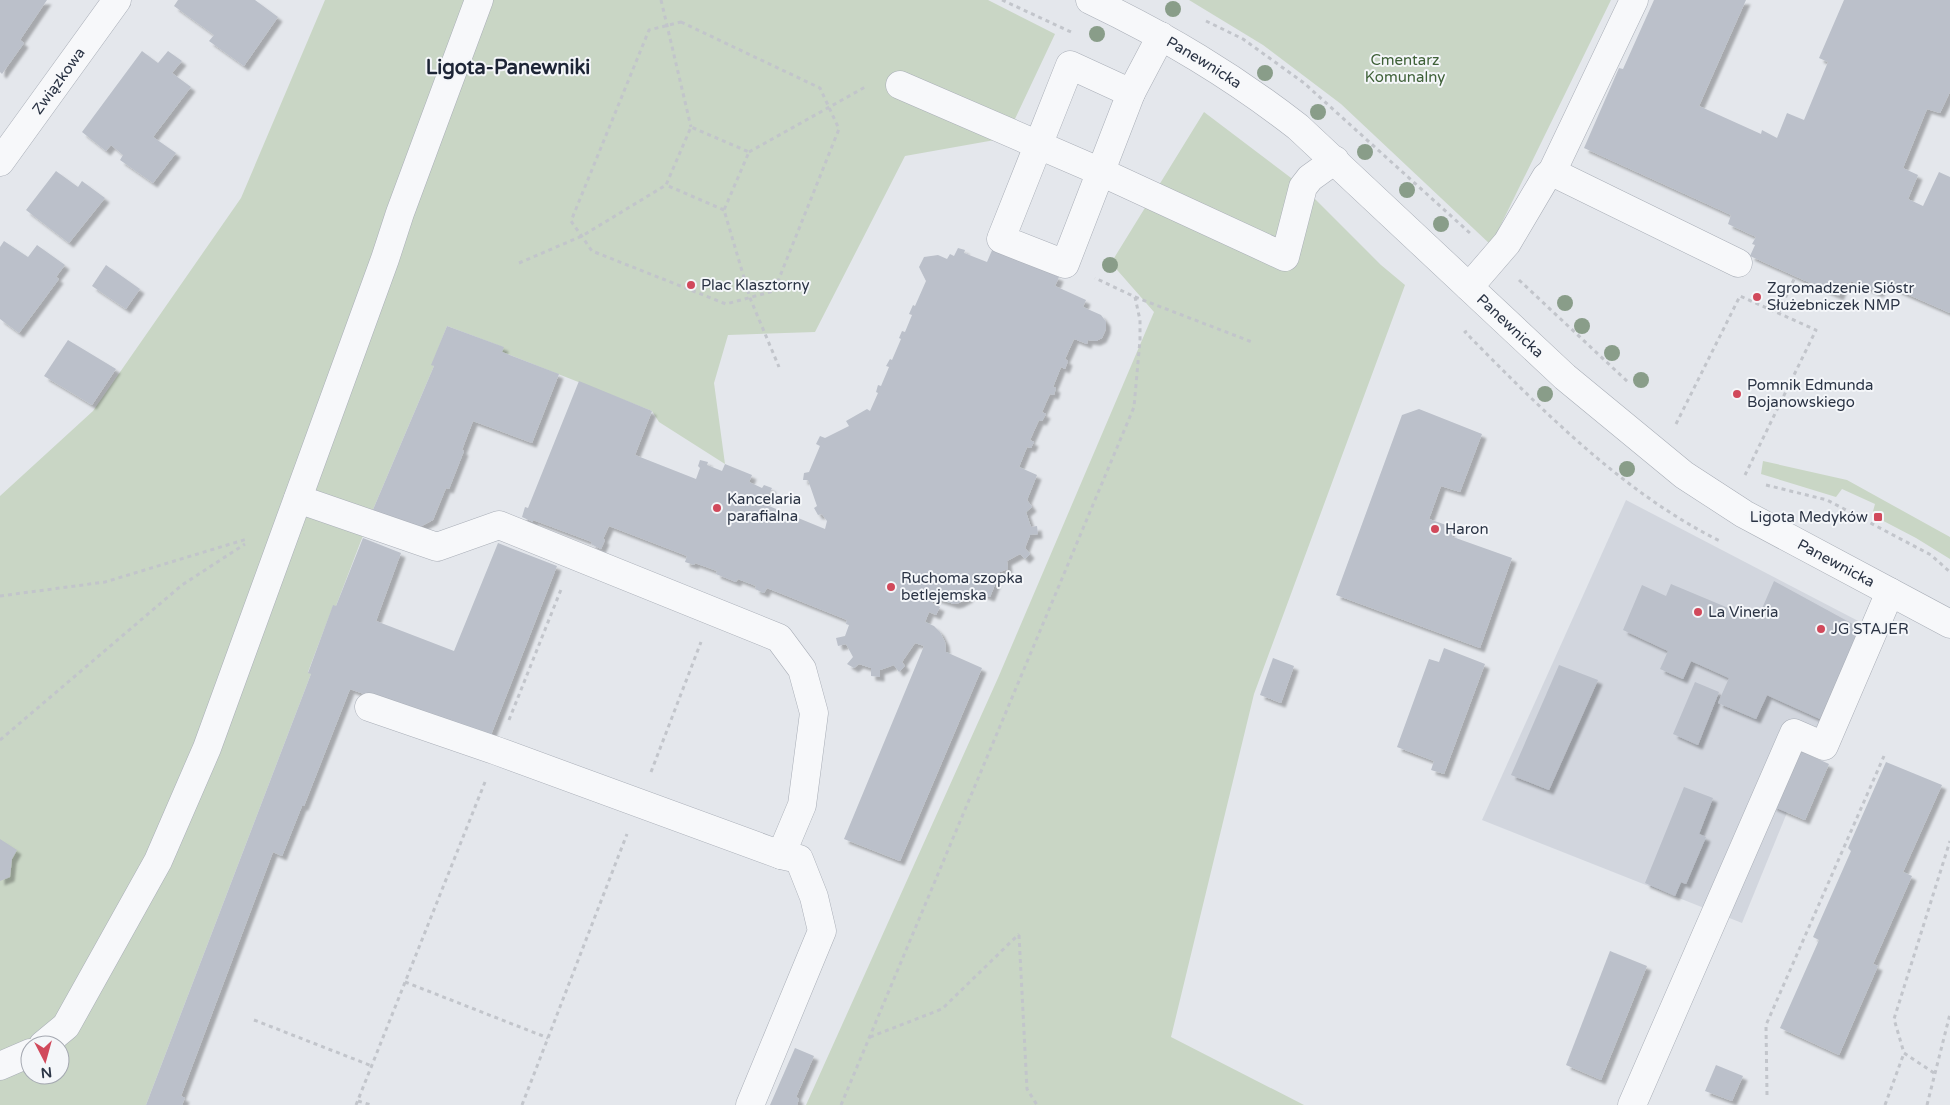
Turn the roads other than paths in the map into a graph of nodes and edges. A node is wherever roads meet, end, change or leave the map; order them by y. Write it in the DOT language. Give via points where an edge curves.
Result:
graph roads {
  1 [pos="117,0"];
  2 [pos="479,0"];
  3 [pos="1090,0"];
  4 [pos="1634,0"];
  5 [pos="1161,36"];
  6 [pos="887,83"];
  7 [pos="1131,94"];
  8 [pos="1037,146"];
  9 [pos="1335,160"];
  10 [pos="0,162"];
  11 [pos="1101,172"];
  12 [pos="1552,172"];
  13 [pos="1738,263"];
  14 [pos="1469,287"];
  15 [pos="298,499"];
  16 [pos="1890,592"];
  17 [pos="1948,619"];
  18 [pos="369,707"];
  19 [pos="781,855"];
  20 [pos="55,1035"];
  21 [pos="20,1057"];
  22 [pos="0,1066"];
  23 [pos="750,1105"];
  24 [pos="1632,1105"];
  1 -- 10 [label="street, Związkowa"];
  2 -- 15 [label="street"];
  3 -- 5 [label="street, Panewnicka"];
  4 -- 12 [label="street"];
  5 -- 7 [label="street"];
  5 -- 9 [label="street, Panewnicka" via="1256,95"];
  6 -- 8 [label="street"];
  7 -- 8 [label="street" via="1070,65"];
  7 -- 11 [label="street"];
  8 -- 11 [label="street"];
  8 -- 11 [label="street" via="1000,239 1065,264"];
  9 -- 11 [label="street" via="1303,187 1286,257"];
  9 -- 14 [label="street, Panewnicka"];
  12 -- 13 [label="street"];
  12 -- 14 [label="street" via="1507,243"];
  14 -- 16 [label="street, Panewnicka" via="1565,377 1684,475 1744,514"];
  15 -- 19 [label="street" via="437,547 499,525 779,638 802,669 814,713 802,805"];
  15 -- 20 [label="street" via="207,748 158,860 66,1026"];
  16 -- 17 [label="street, Panewnicka"];
  16 -- 24 [label="street" via="1824,746 1794,733"];
  18 -- 19 [label="street"];
  19 -- 23 [label="street" via="799,859 814,897 822,931"];
  21 -- 22 [label="street"];
}
